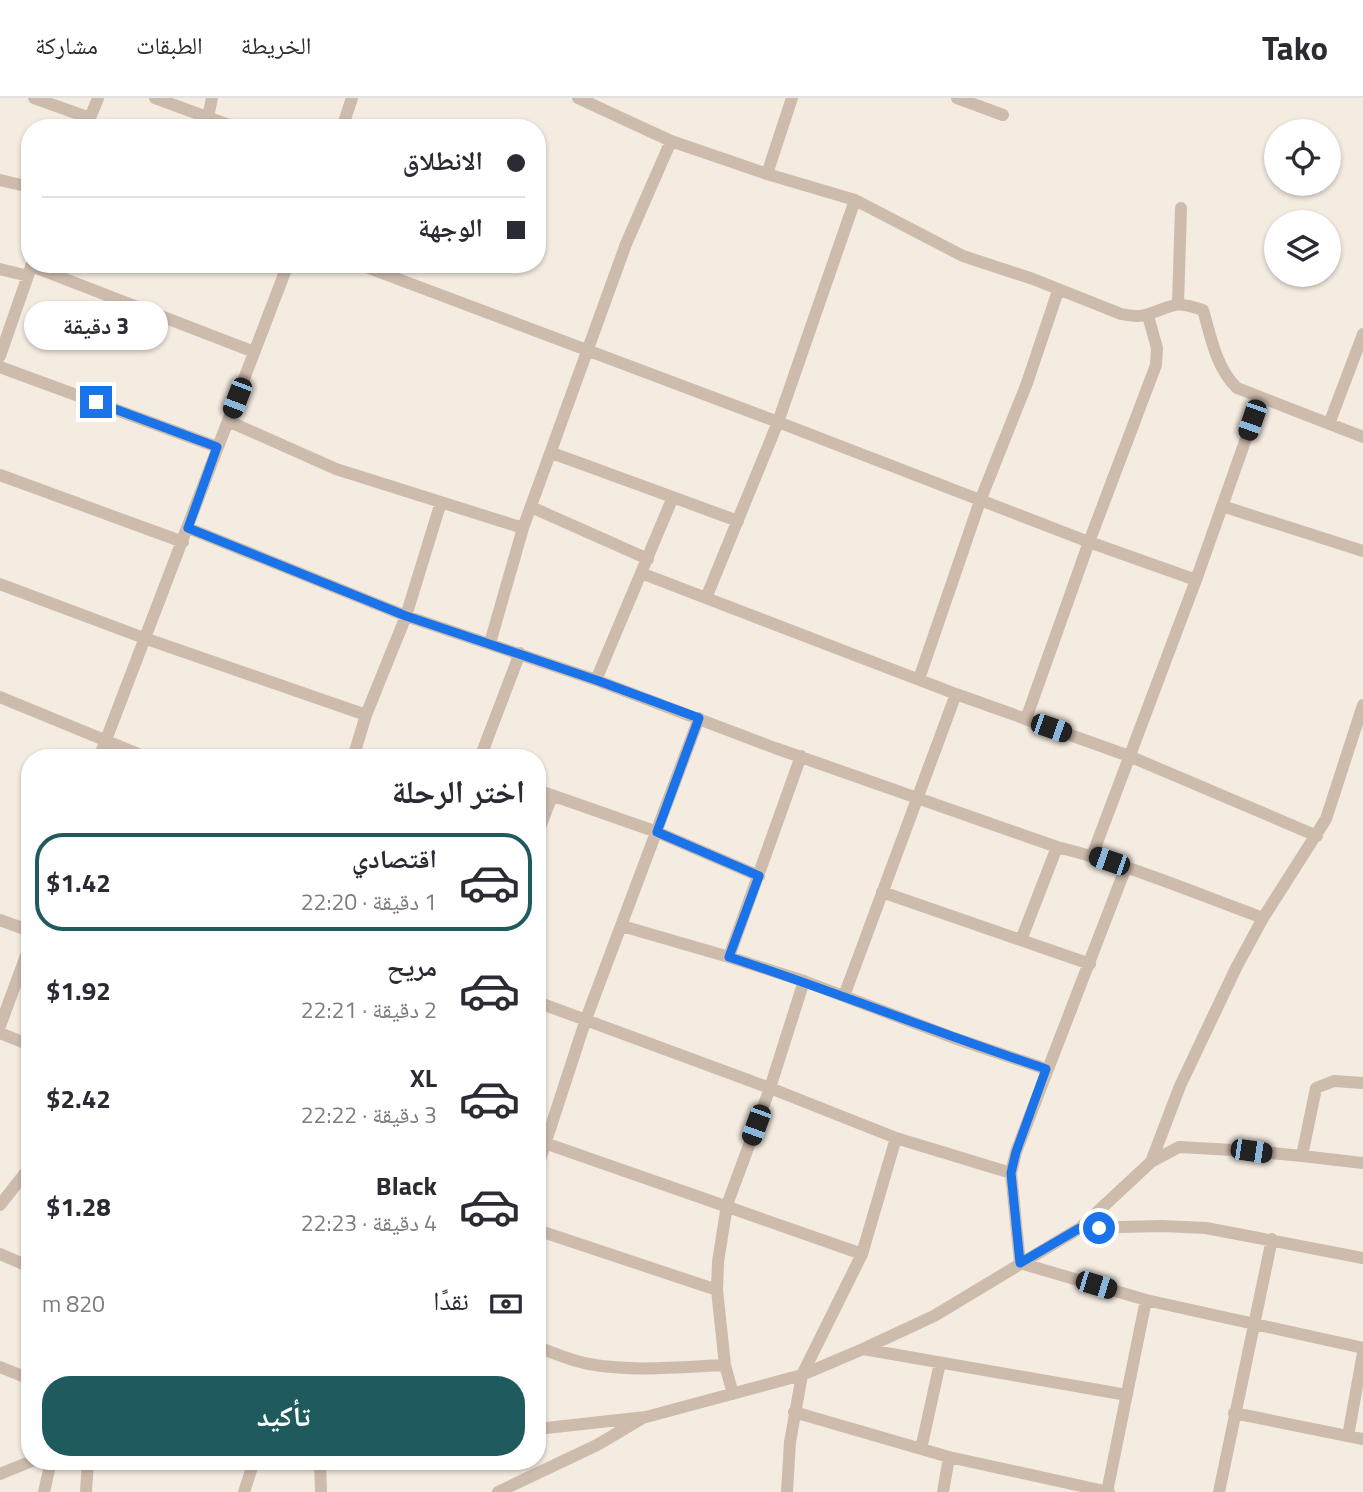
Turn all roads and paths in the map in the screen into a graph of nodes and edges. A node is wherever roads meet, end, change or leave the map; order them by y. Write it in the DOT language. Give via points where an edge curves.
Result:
graph roads {
  1 [pos="34,98"];
  2 [pos="98,98"];
  3 [pos="155,98"];
  4 [pos="212,98"];
  5 [pos="352,98"];
  6 [pos="578,98"];
  7 [pos="792,98"];
  8 [pos="957,98"];
  9 [pos="1003,115"];
  10 [pos="208,117"];
  11 [pos="79,119"];
  12 [pos="90,119"];
  13 [pos="213,119"];
  14 [pos="345,119"];
  15 [pos="671,141"];
  16 [pos="767,174"];
  17 [pos="0,180"];
  18 [pos="21,185"];
  19 [pos="855,200"];
  20 [pos="1181,208"];
  21 [pos="0,269"];
  22 [pos="21,269"];
  23 [pos="29,273"];
  24 [pos="41,273"];
  25 [pos="285,273"];
  26 [pos="381,273"];
  27 [pos="1058,291"];
  28 [pos="1178,304"];
  29 [pos="1148,316"];
  30 [pos="1363,334"];
  31 [pos="254,352"];
  32 [pos="587,352"];
  33 [pos="0,356"];
  34 [pos="0,367"];
  35 [pos="1260,399"];
  36 [pos="228,421"];
  37 [pos="778,422"];
  38 [pos="1329,424"];
  39 [pos="1363,437"];
  40 [pos="217,447"];
  41 [pos="552,453"];
  42 [pos="0,475"];
  43 [pos="673,497"];
  44 [pos="980,501"];
  45 [pos="441,502"];
  46 [pos="1222,506"];
  47 [pos="531,507"];
  48 [pos="738,521"];
  49 [pos="188,528"];
  50 [pos="523,528"];
  51 [pos="183,542"];
  52 [pos="1089,542"];
  53 [pos="1363,551"];
  54 [pos="648,559"];
  55 [pos="641,573"];
  56 [pos="1196,580"];
  57 [pos="0,584"];
  58 [pos="706,598"];
  59 [pos="406,616"];
  60 [pos="144,638"];
  61 [pos="490,643"];
  62 [pos="520,653"];
  63 [pos="919,679"];
  64 [pos="596,680"];
  65 [pos="956,694"];
  66 [pos="0,697"];
  67 [pos="1363,705"];
  68 [pos="366,715"];
  69 [pos="699,718"];
  70 [pos="1026,719"];
  71 [pos="105,741"];
  72 [pos="102,749"];
  73 [pos="125,749"];
  74 [pos="356,749"];
  75 [pos="483,749"];
  76 [pos="801,756"];
  77 [pos="1129,756"];
  78 [pos="546,794"];
  79 [pos="552,796"];
  80 [pos="917,797"];
  81 [pos="546,812"];
  82 [pos="657,832"];
  83 [pos="1317,836"];
  84 [pos="1057,847"];
  85 [pos="1093,856"];
  86 [pos="1126,867"];
  87 [pos="759,876"];
  88 [pos="883,892"];
  89 [pos="1263,918"];
  90 [pos="0,920"];
  91 [pos="622,926"];
  92 [pos="21,928"];
  93 [pos="1021,940"];
  94 [pos="729,957"];
  95 [pos="1090,964"];
  96 [pos="21,969"];
  97 [pos="804,981"];
  98 [pos="844,996"];
  99 [pos="546,1005"];
  100 [pos="586,1019"];
  101 [pos="0,1026"];
  102 [pos="0,1033"];
  103 [pos="21,1041"];
  104 [pos="1046,1069"];
  105 [pos="1363,1083"];
  106 [pos="770,1088"];
  107 [pos="546,1128"];
  108 [pos="896,1138"];
  109 [pos="546,1144"];
  110 [pos="1302,1156"];
  111 [pos="1151,1162"];
  112 [pos="1363,1163"];
  113 [pos="1011,1173"];
  114 [pos="21,1178"];
  115 [pos="0,1205"];
  116 [pos="727,1205"];
  117 [pos="1080,1228"];
  118 [pos="546,1233"];
  119 [pos="1272,1239"];
  120 [pos="0,1254"];
  121 [pos="862,1254"];
  122 [pos="1363,1258"];
  123 [pos="21,1263"];
  124 [pos="1020,1263"];
  125 [pos="717,1290"];
  126 [pos="1146,1300"];
  127 [pos="1254,1323"];
  128 [pos="863,1349"];
  129 [pos="546,1350"];
  130 [pos="1363,1351"];
  131 [pos="940,1363"];
  132 [pos="725,1365"];
  133 [pos="0,1367"];
  134 [pos="21,1375"];
  135 [pos="802,1375"];
  136 [pos="733,1394"];
  137 [pos="1127,1395"];
  138 [pos="794,1412"];
  139 [pos="1234,1413"];
  140 [pos="646,1417"];
  141 [pos="546,1428"];
  142 [pos="1348,1436"];
  143 [pos="1363,1439"];
  144 [pos="921,1449"];
  145 [pos="949,1457"];
  146 [pos="21,1465"];
  147 [pos="546,1469"];
  148 [pos="49,1470"];
  149 [pos="87,1470"];
  150 [pos="251,1470"];
  151 [pos="320,1470"];
  152 [pos="544,1470"];
  153 [pos="0,1474"];
  154 [pos="44,1492"];
  155 [pos="86,1492"];
  156 [pos="244,1492"];
  157 [pos="321,1492"];
  158 [pos="498,1492"];
  159 [pos="787,1492"];
  160 [pos="943,1492"];
  161 [pos="1108,1492"];
  162 [pos="1219,1492"];
  1 -- 11 [label="street"];
  2 -- 12 [label="street"];
  3 -- 10 [label="street"];
  4 -- 10 [label="street"];
  5 -- 14 [label="street"];
  6 -- 15 [label="street"];
  7 -- 16 [label="street"];
  8 -- 9 [label="street"];
  10 -- 13 [label="street"];
  15 -- 16 [label="street"];
  15 -- 32 [label="street" via="626,244"];
  16 -- 19 [label="street"];
  17 -- 18 [label="street"];
  19 -- 27 [label="street" via="962,256"];
  19 -- 37 [label="street"];
  20 -- 28 [label="street"];
  21 -- 22 [label="street"];
  23 -- 33 [label="street"];
  24 -- 31 [label="street"];
  25 -- 31 [label="street"];
  26 -- 32 [label="street"];
  27 -- 29 [label="street" via="1121,314"];
  27 -- 44 [label="street"];
  28 -- 29 [label="street"];
  28 -- 35 [label="street" via="1203,310 1226,378"];
  29 -- 52 [label="street" via="1157,348 1156,365"];
  30 -- 38 [label="street"];
  31 -- 36 [label="street"];
  32 -- 37 [label="street"];
  32 -- 41 [label="street"];
  34 -- 40 [label="street"];
  35 -- 38 [label="street"];
  35 -- 46 [label="street"];
  36 -- 40 [label="street"];
  36 -- 45 [label="street" via="336,469"];
  37 -- 44 [label="street"];
  37 -- 48 [label="street"];
  38 -- 39 [label="street"];
  40 -- 49 [label="street"];
  41 -- 43 [label="street"];
  41 -- 47 [label="street"];
  42 -- 51 [label="street"];
  43 -- 48 [label="street"];
  43 -- 54 [label="street"];
  44 -- 52 [label="street"];
  44 -- 63 [label="street"];
  45 -- 50 [label="street"];
  45 -- 59 [label="street"];
  46 -- 53 [label="street"];
  46 -- 56 [label="street"];
  47 -- 50 [label="street"];
  47 -- 54 [label="street"];
  48 -- 58 [label="street"];
  49 -- 51 [label="street"];
  49 -- 59 [label="street"];
  50 -- 61 [label="street"];
  51 -- 60 [label="street"];
  52 -- 56 [label="street"];
  52 -- 70 [label="street"];
  54 -- 55 [label="street"];
  55 -- 58 [label="street"];
  55 -- 64 [label="street"];
  56 -- 77 [label="street"];
  57 -- 60 [label="street"];
  58 -- 63 [label="street"];
  59 -- 61 [label="street"];
  59 -- 68 [label="street"];
  60 -- 68 [label="street"];
  60 -- 71 [label="street"];
  61 -- 62 [label="street"];
  62 -- 64 [label="street"];
  62 -- 75 [label="street"];
  63 -- 65 [label="street"];
  64 -- 69 [label="street"];
  65 -- 70 [label="street"];
  65 -- 80 [label="street"];
  66 -- 71 [label="street"];
  67 -- 83 [label="street"];
  68 -- 74 [label="street"];
  69 -- 76 [label="street"];
  69 -- 82 [label="street"];
  70 -- 77 [label="street"];
  71 -- 72 [label="street"];
  71 -- 73 [label="street"];
  76 -- 80 [label="street"];
  76 -- 87 [label="street"];
  77 -- 83 [label="street"];
  77 -- 85 [label="street"];
  78 -- 79 [label="street"];
  79 -- 81 [label="street"];
  79 -- 82 [label="street"];
  80 -- 84 [label="street"];
  80 -- 88 [label="street"];
  82 -- 87 [label="street"];
  82 -- 91 [label="street"];
  83 -- 89 [label="street"];
  84 -- 85 [label="street"];
  84 -- 93 [label="street"];
  85 -- 86 [label="street"];
  86 -- 89 [label="street"];
  86 -- 95 [label="street"];
  87 -- 94 [label="street"];
  88 -- 93 [label="street"];
  88 -- 98 [label="street"];
  89 -- 111 [label="street" via="1180,1086"];
  90 -- 92 [label="street"];
  91 -- 94 [label="street"];
  91 -- 100 [label="street"];
  93 -- 95 [label="street"];
  94 -- 97 [label="street"];
  95 -- 104 [label="street"];
  96 -- 101 [label="street"];
  97 -- 98 [label="street"];
  97 -- 106 [label="street"];
  98 -- 104 [label="street"];
  99 -- 100 [label="street"];
  100 -- 106 [label="street"];
  100 -- 107 [label="street"];
  102 -- 103 [label="street"];
  104 -- 113 [label="street"];
  105 -- 110 [label="street" via="1334,1081 1316,1088"];
  106 -- 108 [label="street"];
  106 -- 116 [label="street"];
  108 -- 113 [label="street"];
  108 -- 121 [label="street"];
  109 -- 116 [label="street"];
  110 -- 111 [label="street" via="1179,1147"];
  110 -- 112 [label="street"];
  111 -- 117 [label="street"];
  113 -- 124 [label="street"];
  114 -- 115 [label="street"];
  116 -- 121 [label="street"];
  116 -- 125 [label="street"];
  117 -- 119 [label="street" via="1184,1226"];
  117 -- 124 [label="street"];
  118 -- 125 [label="street"];
  119 -- 122 [label="street"];
  119 -- 127 [label="street"];
  120 -- 123 [label="street"];
  121 -- 135 [label="street"];
  124 -- 126 [label="street"];
  124 -- 128 [label="street" via="934,1315"];
  125 -- 132 [label="street"];
  126 -- 127 [label="street"];
  126 -- 137 [label="street"];
  127 -- 130 [label="street"];
  127 -- 139 [label="street"];
  128 -- 131 [label="street"];
  128 -- 135 [label="street"];
  129 -- 132 [label="street" via="588,1364 611,1366"];
  130 -- 142 [label="street"];
  131 -- 137 [label="street"];
  131 -- 144 [label="street"];
  132 -- 136 [label="street"];
  133 -- 134 [label="street"];
  135 -- 136 [label="street"];
  135 -- 138 [label="street"];
  136 -- 140 [label="street"];
  137 -- 161 [label="street"];
  138 -- 144 [label="street"];
  138 -- 159 [label="street"];
  139 -- 142 [label="street"];
  139 -- 162 [label="street"];
  140 -- 141 [label="street"];
  140 -- 147 [label="street"];
  142 -- 143 [label="street"];
  144 -- 145 [label="street"];
  145 -- 160 [label="street"];
  145 -- 161 [label="street"];
  146 -- 153 [label="street"];
  148 -- 154 [label="street"];
  149 -- 155 [label="street"];
  150 -- 156 [label="street"];
  151 -- 157 [label="street"];
  152 -- 158 [label="street"];
}
